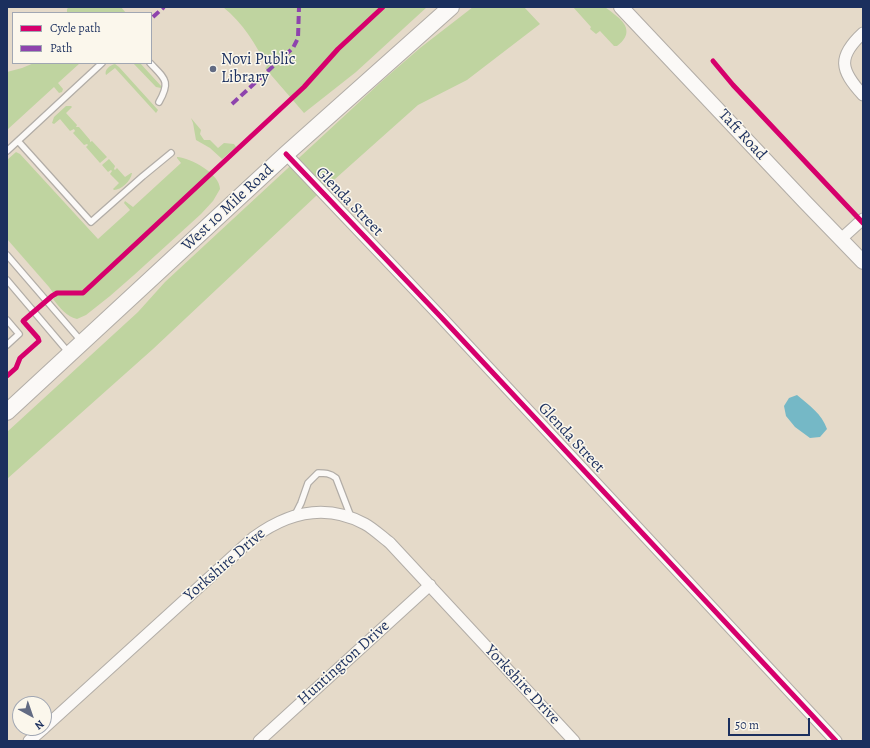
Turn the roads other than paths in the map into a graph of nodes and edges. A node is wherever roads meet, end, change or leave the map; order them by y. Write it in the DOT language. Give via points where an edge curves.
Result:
graph roads {
  1 [pos="451,7"];
  2 [pos="622,7"];
  3 [pos="863,33"];
  4 [pos="101,64"];
  5 [pos="151,64"];
  6 [pos="863,95"];
  7 [pos="159,102"];
  8 [pos="18,141"];
  9 [pos="7,152"];
  10 [pos="171,153"];
  11 [pos="286,154"];
  12 [pos="863,219"];
  13 [pos="841,239"];
  14 [pos="7,255"];
  15 [pos="861,255"];
  16 [pos="7,280"];
  17 [pos="7,320"];
  18 [pos="82,342"];
  19 [pos="7,345"];
  20 [pos="70,353"];
  21 [pos="7,412"];
  22 [pos="294,515"];
  23 [pos="351,518"];
  24 [pos="430,585"];
  25 [pos="52,721"];
  26 [pos="259,741"];
  27 [pos="574,741"];
  28 [pos="836,741"];
  1 -- 11 [label="main road, West 10 Mile Road"];
  2 -- 13 [label="street, Taft Road"];
  3 -- 6 [label="street" via="848,48 845,61 849,78"];
  4 -- 8 [label="lane"];
  5 -- 7 [label="lane" via="166,83"];
  8 -- 9 [label="lane"];
  8 -- 10 [label="lane" via="91,222"];
  11 -- 18 [label="main road, West 10 Mile Road"];
  11 -- 28 [label="street, Glenda Street"];
  12 -- 13 [label="street"];
  13 -- 15 [label="street, Taft Road"];
  14 -- 18 [label="lane"];
  16 -- 20 [label="lane"];
  17 -- 19 [label="lane" via="19,334"];
  18 -- 20 [label="main road, West 10 Mile Road"];
  20 -- 21 [label="main road, West 10 Mile Road"];
  22 -- 23 [label="street, Yorkshire Drive" via="321,512"];
  22 -- 23 [label="lane" via="308,483 318,473 325,473 336,478"];
  22 -- 25 [label="street, Yorkshire Drive" via="280,520 245,544"];
  23 -- 24 [label="street, Yorkshire Drive" via="366,525 390,543"];
  24 -- 26 [label="street, Huntington Drive"];
  24 -- 27 [label="street, Yorkshire Drive"];
}
